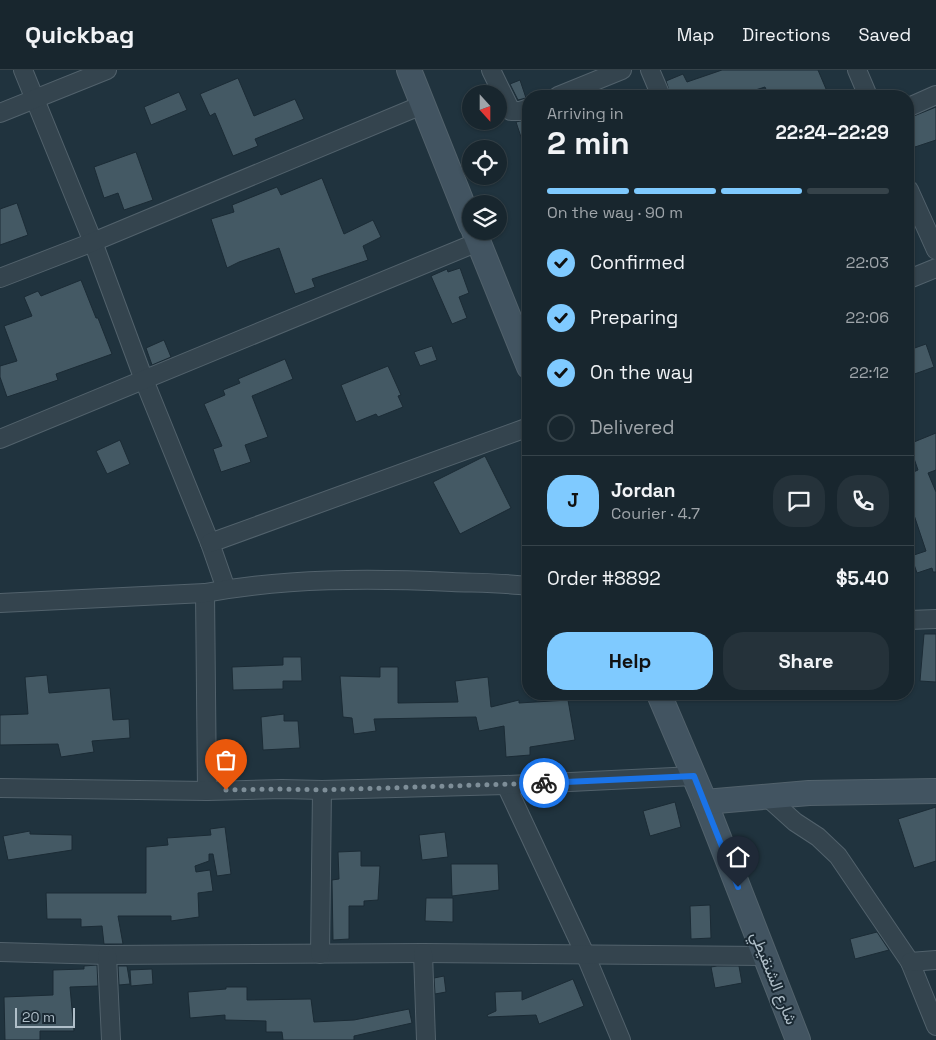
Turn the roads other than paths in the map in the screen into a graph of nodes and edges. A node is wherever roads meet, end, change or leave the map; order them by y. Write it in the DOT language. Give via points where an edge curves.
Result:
graph roads {
  1 [pos="23,70"];
  2 [pos="107,70"];
  3 [pos="409,70"];
  4 [pos="491,70"];
  5 [pos="622,70"];
  6 [pos="650,70"];
  7 [pos="857,70"];
  8 [pos="573,90"];
  9 [pos="658,90"];
  10 [pos="865,90"];
  11 [pos="936,95"];
  12 [pos="35,99"];
  13 [pos="422,105"];
  14 [pos="914,105"];
  15 [pos="522,110"];
  16 [pos="0,113"];
  17 [pos="914,201"];
  18 [pos="462,203"];
  19 [pos="462,238"];
  20 [pos="477,240"];
  21 [pos="93,242"];
  22 [pos="936,250"];
  23 [pos="936,268"];
  24 [pos="914,277"];
  25 [pos="0,278"];
  26 [pos="522,350"];
  27 [pos="144,380"];
  28 [pos="522,430"];
  29 [pos="0,439"];
  30 [pos="210,543"];
  31 [pos="522,586"];
  32 [pos="226,589"];
  33 [pos="205,593"];
  34 [pos="0,603"];
  35 [pos="936,619"];
  36 [pos="914,620"];
  37 [pos="662,700"];
  38 [pos="694,776"];
  39 [pos="506,785"];
  40 [pos="0,788"];
  41 [pos="322,790"];
  42 [pos="207,791"];
  43 [pos="936,791"];
  44 [pos="766,796"];
  45 [pos="705,802"];
  46 [pos="0,952"];
  47 [pos="423,953"];
  48 [pos="320,954"];
  49 [pos="585,954"];
  50 [pos="107,955"];
  51 [pos="764,956"];
  52 [pos="936,960"];
  53 [pos="910,962"];
  54 [pos="936,1026"];
  55 [pos="111,1040"];
  56 [pos="426,1040"];
  57 [pos="621,1040"];
  58 [pos="798,1040"];
  1 -- 12 [label="street"];
  2 -- 12 [label="street"];
  3 -- 13 [label="street"];
  4 -- 15 [label="street" via="510,111"];
  5 -- 8 [label="street"];
  6 -- 9 [label="street"];
  7 -- 10 [label="street"];
  11 -- 14 [label="street"];
  12 -- 16 [label="street"];
  12 -- 21 [label="street"];
  13 -- 18 [label="street"];
  13 -- 21 [label="street"];
  17 -- 22 [label="street"];
  19 -- 27 [label="street"];
  20 -- 26 [label="street"];
  21 -- 25 [label="street"];
  21 -- 27 [label="street"];
  23 -- 24 [label="street"];
  27 -- 29 [label="street"];
  27 -- 30 [label="street"];
  28 -- 30 [label="street"];
  30 -- 32 [label="street"];
  31 -- 32 [label="street" via="363,579"];
  32 -- 33 [label="street"];
  33 -- 34 [label="street"];
  33 -- 42 [label="street"];
  35 -- 36 [label="street"];
  37 -- 38 [label="street, شارع الشنقيطي"];
  38 -- 39 [label="street"];
  38 -- 45 [label="street, شارع الشنقيطي"];
  39 -- 41 [label="street"];
  39 -- 49 [label="street"];
  40 -- 42 [label="street"];
  41 -- 42 [label="street"];
  41 -- 48 [label="street"];
  43 -- 44 [label="street"];
  44 -- 45 [label="street"];
  44 -- 53 [label="street" via="838,856"];
  45 -- 51 [label="street, شارع الشنقيطي"];
  46 -- 50 [label="street"];
  47 -- 48 [label="street"];
  47 -- 49 [label="street"];
  47 -- 56 [label="street"];
  48 -- 50 [label="street"];
  49 -- 51 [label="street"];
  49 -- 57 [label="street"];
  50 -- 55 [label="street"];
  51 -- 58 [label="street, شارع الشنقيطي"];
  52 -- 53 [label="street"];
  53 -- 54 [label="street"];
}
